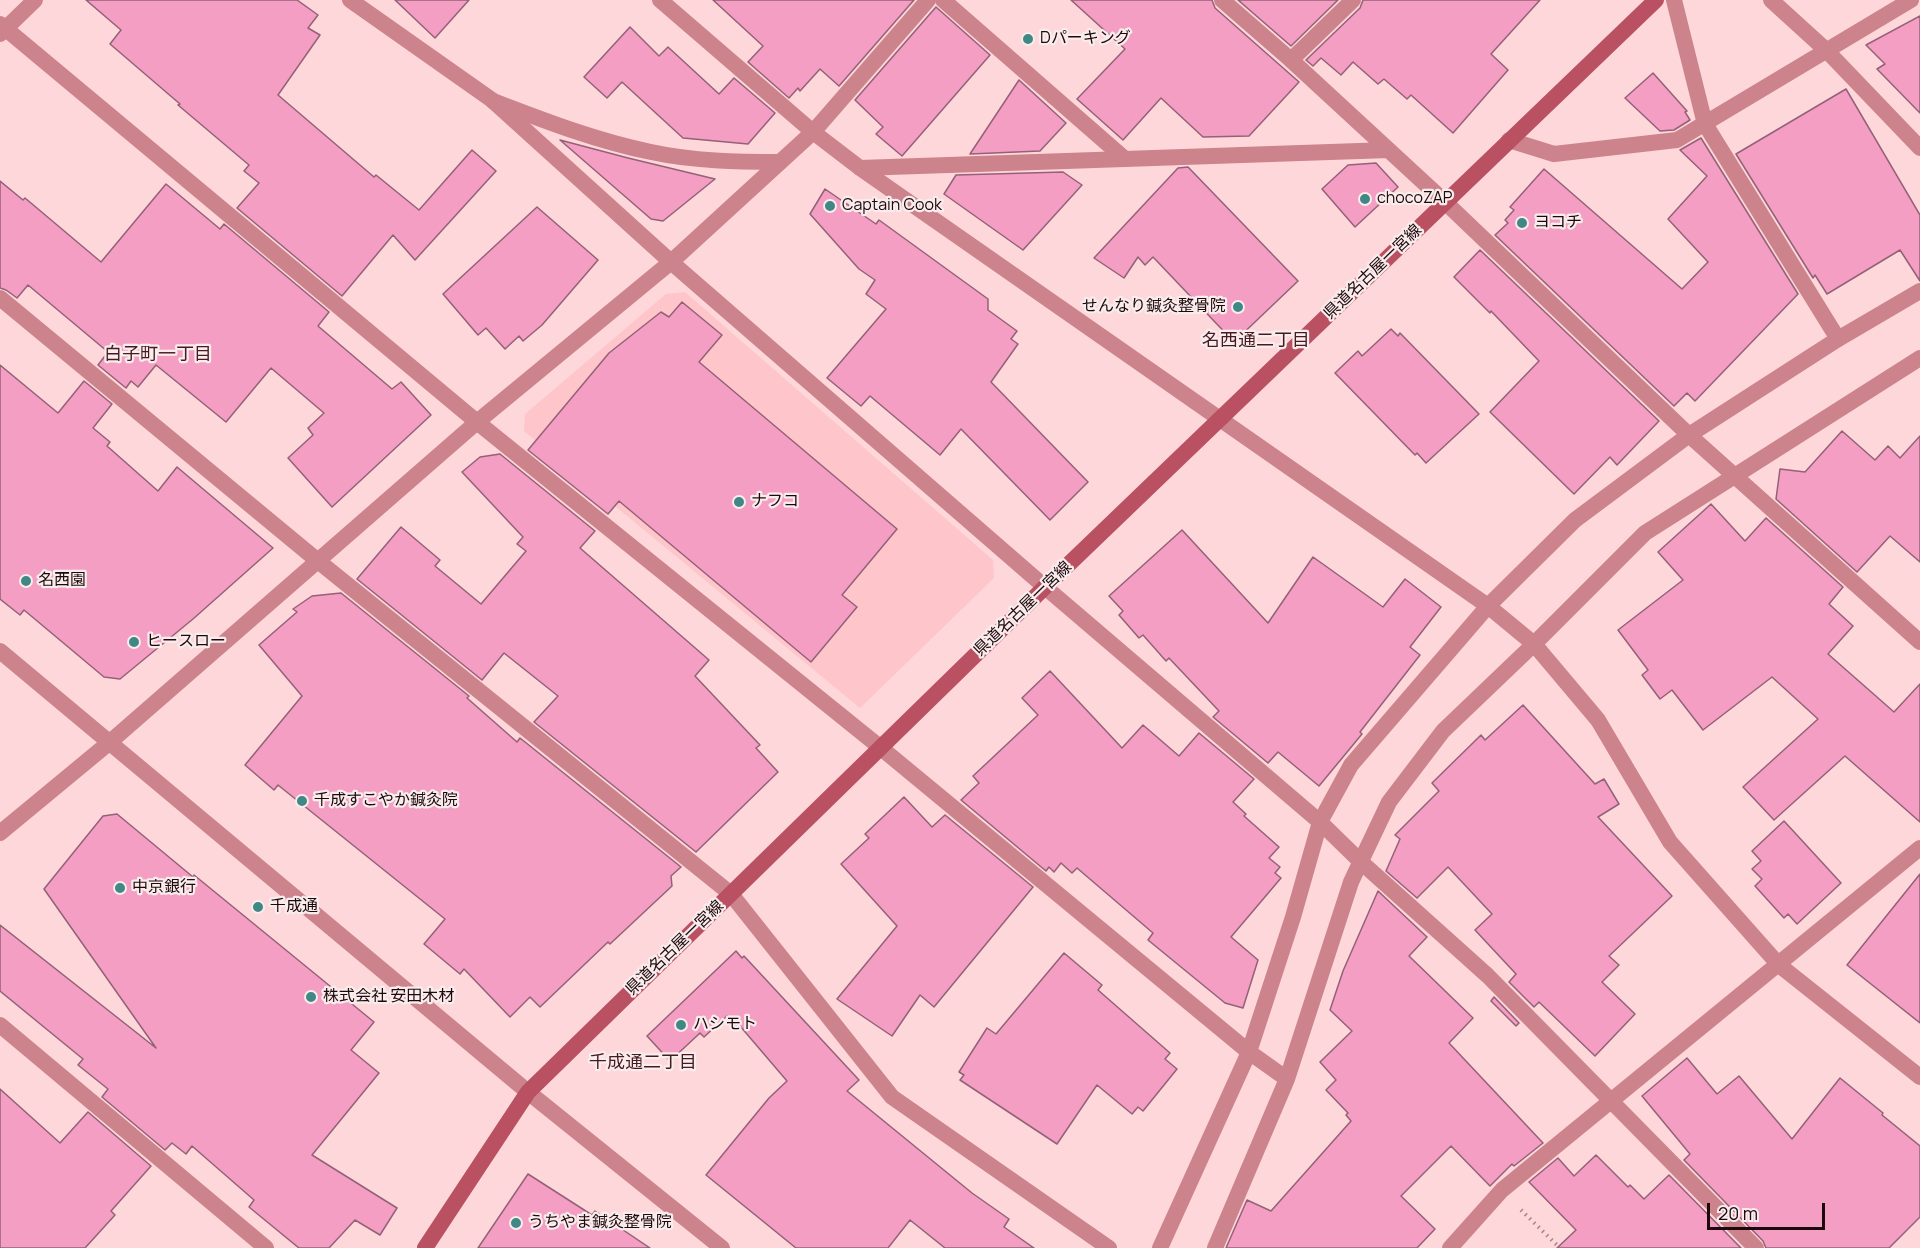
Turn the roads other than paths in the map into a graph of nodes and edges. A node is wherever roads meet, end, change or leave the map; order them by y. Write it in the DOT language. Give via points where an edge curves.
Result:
graph roads {
  1 [pos="35,0"];
  2 [pos="350,0"];
  3 [pos="660,0"];
  4 [pos="928,0"];
  5 [pos="943,0"];
  6 [pos="1222,0"];
  7 [pos="1353,0"];
  8 [pos="1656,0"];
  9 [pos="1674,0"];
  10 [pos="1771,0"];
  11 [pos="1911,0"];
  12 [pos="2,29"];
  13 [pos="1827,51"];
  14 [pos="1291,60"];
  15 [pos="492,100"];
  16 [pos="1706,124"];
  17 [pos="813,132"];
  18 [pos="1509,140"];
  19 [pos="1920,148"];
  20 [pos="1389,150"];
  21 [pos="1125,159"];
  22 [pos="780,162"];
  23 [pos="860,168"];
  24 [pos="1445,202"];
  25 [pos="671,262"];
  26 [pos="1920,291"];
  27 [pos="0,298"];
  28 [pos="1838,339"];
  29 [pos="1920,358"];
  30 [pos="1220,419"];
  31 [pos="477,422"];
  32 [pos="1689,435"];
  33 [pos="1736,475"];
  34 [pos="318,561"];
  35 [pos="1045,587"];
  36 [pos="1488,606"];
  37 [pos="1920,642"];
  38 [pos="1534,644"];
  39 [pos="0,651"];
  40 [pos="110,742"];
  41 [pos="881,748"];
  42 [pos="1320,822"];
  43 [pos="0,833"];
  44 [pos="1920,848"];
  45 [pos="1361,862"];
  46 [pos="731,894"];
  47 [pos="1779,965"];
  48 [pos="0,1025"];
  49 [pos="1249,1052"];
  50 [pos="1920,1077"];
  51 [pos="1287,1079"];
  52 [pos="528,1092"];
  53 [pos="1610,1101"];
  54 [pos="266,1248"];
  55 [pos="425,1248"];
  56 [pos="722,1248"];
  57 [pos="1109,1248"];
  58 [pos="1161,1248"];
  59 [pos="1215,1248"];
  60 [pos="1450,1248"];
  61 [pos="1756,1248"];
  1 -- 12 [label="street"];
  2 -- 15 [label="street"];
  3 -- 17 [label="street"];
  4 -- 17 [label="street"];
  5 -- 21 [label="street"];
  6 -- 14 [label="street"];
  7 -- 14 [label="street"];
  8 -- 18 [label="main road, 県道名古屋一宮線"];
  9 -- 16 [label="street"];
  10 -- 13 [label="street"];
  11 -- 13 [label="street"];
  12 -- 31 [label="street"];
  13 -- 16 [label="street"];
  13 -- 19 [label="street"];
  14 -- 20 [label="street"];
  15 -- 22 [label="street" via="573,131 652,152 723,161"];
  15 -- 25 [label="street"];
  16 -- 18 [label="street" via="1677,140 1554,154"];
  16 -- 28 [label="street"];
  17 -- 22 [label="street"];
  17 -- 23 [label="street"];
  18 -- 24 [label="main road, 県道名古屋一宮線"];
  20 -- 21 [label="street"];
  20 -- 24 [label="street"];
  21 -- 23 [label="street"];
  22 -- 25 [label="street"];
  23 -- 30 [label="street"];
  24 -- 30 [label="main road, 県道名古屋一宮線"];
  24 -- 32 [label="street"];
  25 -- 31 [label="street"];
  25 -- 35 [label="street"];
  26 -- 28 [label="street"];
  27 -- 34 [label="street"];
  28 -- 32 [label="street"];
  29 -- 33 [label="street"];
  30 -- 35 [label="main road, 県道名古屋一宮線"];
  30 -- 36 [label="street"];
  31 -- 34 [label="street"];
  31 -- 41 [label="street"];
  32 -- 33 [label="street"];
  32 -- 36 [label="street" via="1575,520"];
  33 -- 37 [label="street"];
  33 -- 38 [label="street" via="1645,533"];
  34 -- 40 [label="street"];
  34 -- 46 [label="street"];
  35 -- 41 [label="main road, 県道名古屋一宮線"];
  35 -- 42 [label="street"];
  36 -- 38 [label="street"];
  36 -- 42 [label="street" via="1351,765"];
  38 -- 45 [label="street" via="1443,731 1389,802"];
  38 -- 47 [label="street" via="1598,720 1670,842"];
  39 -- 40 [label="street"];
  40 -- 43 [label="street"];
  40 -- 52 [label="street"];
  41 -- 46 [label="main road, 県道名古屋一宮線"];
  41 -- 49 [label="street"];
  42 -- 45 [label="street"];
  42 -- 49 [label="street"];
  44 -- 47 [label="street"];
  45 -- 51 [label="street" via="1351,882"];
  45 -- 53 [label="street" via="1488,976"];
  46 -- 52 [label="main road, 県道名古屋一宮線"];
  46 -- 57 [label="street" via="892,1097"];
  47 -- 50 [label="street"];
  47 -- 53 [label="street"];
  48 -- 54 [label="street"];
  49 -- 51 [label="street"];
  49 -- 58 [label="street"];
  51 -- 59 [label="street"];
  52 -- 55 [label="main road, 県道名古屋一宮線"];
  52 -- 56 [label="street"];
  53 -- 60 [label="street" via="1502,1190"];
  53 -- 61 [label="street"];
}
